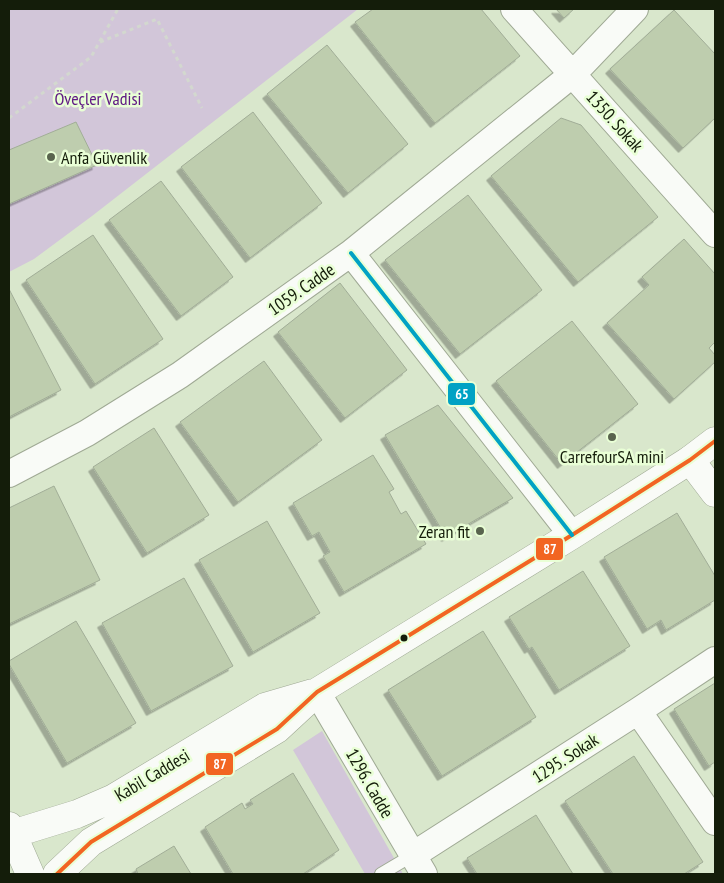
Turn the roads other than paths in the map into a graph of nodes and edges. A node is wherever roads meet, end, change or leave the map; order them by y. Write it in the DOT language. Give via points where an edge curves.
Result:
graph roads {
  1 [pos="514,9"];
  2 [pos="634,9"];
  3 [pos="573,74"];
  4 [pos="715,234"];
  5 [pos="351,253"];
  6 [pos="715,441"];
  7 [pos="690,460"];
  8 [pos="9,474"];
  9 [pos="715,493"];
  10 [pos="572,535"];
  11 [pos="715,660"];
  12 [pos="316,692"];
  13 [pos="638,711"];
  14 [pos="715,822"];
  15 [pos="10,832"];
  16 [pos="418,865"];
  17 [pos="30,874"];
  18 [pos="57,874"];
  19 [pos="381,874"];
  1 -- 3 [label="street, 1350. Sokak"];
  2 -- 3 [label="street, 1059. Cadde"];
  3 -- 4 [label="street, 1350. Sokak"];
  3 -- 5 [label="street, 1059. Cadde"];
  5 -- 8 [label="street, 1059. Cadde" via="180,375 87,433"];
  5 -- 10 [label="street"];
  6 -- 7 [label="main road, Kabil Caddesi"];
  7 -- 9 [label="main road"];
  7 -- 10 [label="main road, Kabil Caddesi"];
  10 -- 12 [label="main road, Kabil Caddesi"];
  11 -- 13 [label="street, 1295. Sokak"];
  12 -- 15 [label="main road, Kabil Caddesi" via="265,707 114,798 77,814"];
  12 -- 16 [label="street, 1296. Cadde"];
  12 -- 18 [label="main road, Kabil Caddesi" via="277,729 91,842"];
  13 -- 14 [label="street"];
  13 -- 16 [label="street, 1295. Sokak"];
  15 -- 17 [label="main road"];
  16 -- 19 [label="lane"];
}
